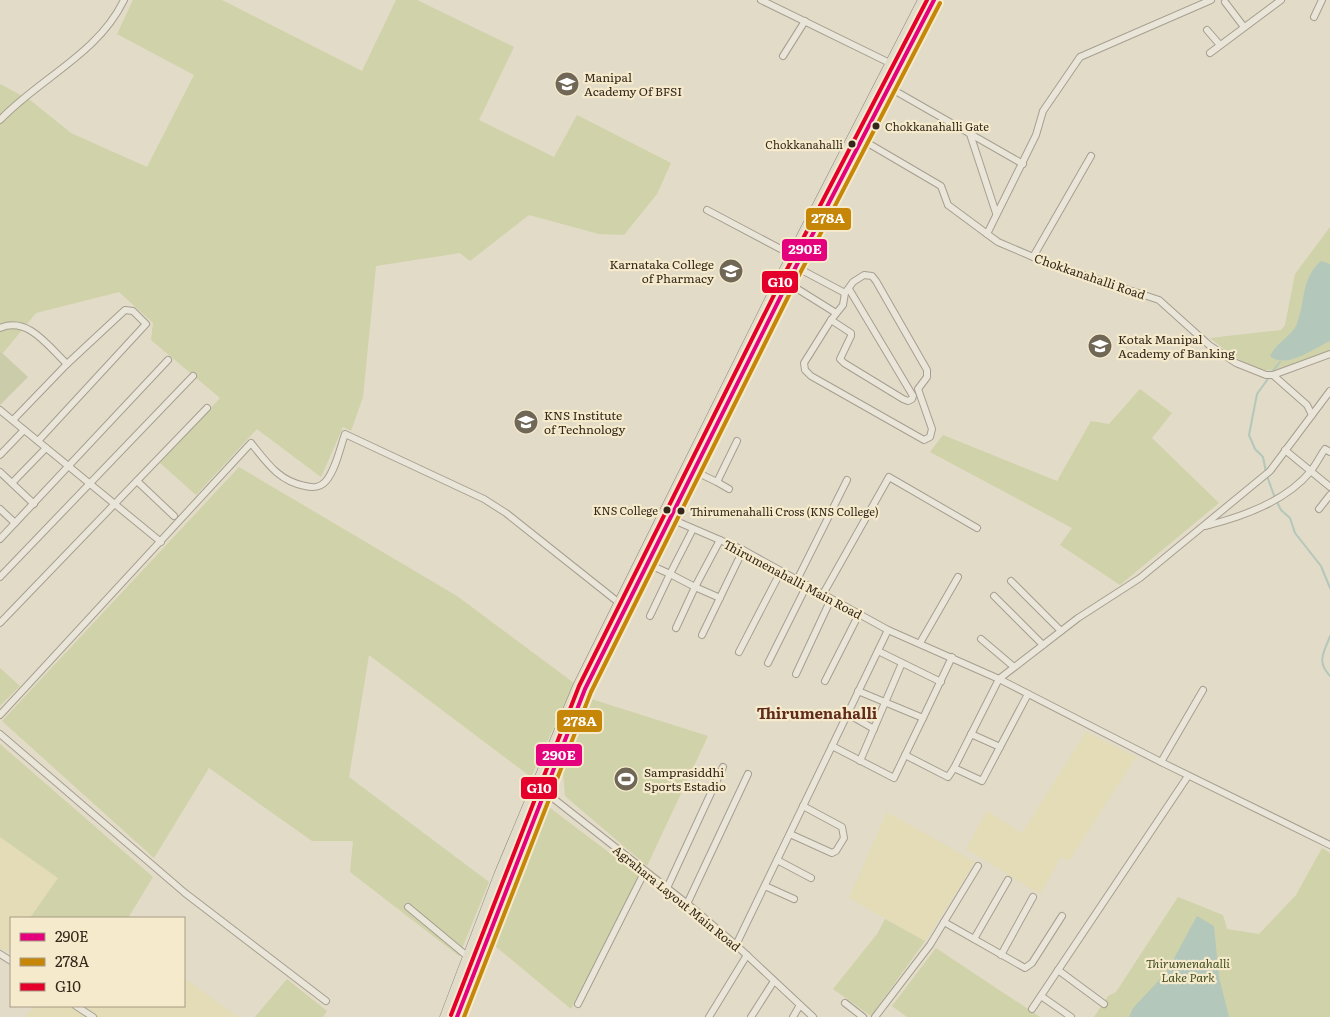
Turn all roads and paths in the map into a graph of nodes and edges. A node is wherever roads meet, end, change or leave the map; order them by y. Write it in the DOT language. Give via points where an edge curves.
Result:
graph roads {
  1 [pos="124,0"];
  2 [pos="762,0"];
  3 [pos="769,0"];
  4 [pos="922,0"];
  5 [pos="934,0"];
  6 [pos="1211,0"];
  7 [pos="1280,0"];
  8 [pos="1322,0"];
  9 [pos="1225,2"];
  10 [pos="776,6"];
  11 [pos="1314,17"];
  12 [pos="805,21"];
  13 [pos="1244,27"];
  14 [pos="1207,30"];
  15 [pos="1220,45"];
  16 [pos="1210,53"];
  17 [pos="783,56"];
  18 [pos="892,62"];
  19 [pos="901,66"];
  20 [pos="890,88"];
  21 [pos="0,120"];
  22 [pos="970,134"];
  23 [pos="858,137"];
  24 [pos="1091,156"];
  25 [pos="1023,164"];
  26 [pos="707,210"];
  27 [pos="996,213"];
  28 [pos="986,234"];
  29 [pos="792,255"];
  30 [pos="1033,257"];
  31 [pos="796,266"];
  32 [pos="788,283"];
  33 [pos="847,291"];
  34 [pos="836,313"];
  35 [pos="831,320"];
  36 [pos="0,328"];
  37 [pos="1330,354"];
  38 [pos="168,360"];
  39 [pos="67,364"];
  40 [pos="1270,375"];
  41 [pos="192,376"];
  42 [pos="1330,391"];
  43 [pos="207,408"];
  44 [pos="0,410"];
  45 [pos="1312,415"];
  46 [pos="13,420"];
  47 [pos="24,430"];
  48 [pos="38,441"];
  49 [pos="737,441"];
  50 [pos="46,448"];
  51 [pos="1285,450"];
  52 [pos="1330,452"];
  53 [pos="0,455"];
  54 [pos="69,467"];
  55 [pos="694,471"];
  56 [pos="0,472"];
  57 [pos="1310,472"];
  58 [pos="847,480"];
  59 [pos="137,481"];
  60 [pos="717,482"];
  61 [pos="12,483"];
  62 [pos="90,484"];
  63 [pos="1330,487"];
  64 [pos="729,488"];
  65 [pos="1330,495"];
  66 [pos="34,504"];
  67 [pos="114,504"];
  68 [pos="0,509"];
  69 [pos="1319,510"];
  70 [pos="662,515"];
  71 [pos="174,516"];
  72 [pos="670,519"];
  73 [pos="15,523"];
  74 [pos="1202,527"];
  75 [pos="978,528"];
  76 [pos="693,529"];
  77 [pos="0,539"];
  78 [pos="720,540"];
  79 [pos="161,542"];
  80 [pos="743,550"];
  81 [pos="648,564"];
  82 [pos="781,571"];
  83 [pos="670,574"];
  84 [pos="0,577"];
  85 [pos="958,577"];
  86 [pos="797,580"];
  87 [pos="1011,581"];
  88 [pos="807,585"];
  89 [pos="695,587"];
  90 [pos="823,594"];
  91 [pos="994,596"];
  92 [pos="720,598"];
  93 [pos="831,599"];
  94 [pos="618,602"];
  95 [pos="859,614"];
  96 [pos="650,616"];
  97 [pos="0,623"];
  98 [pos="676,628"];
  99 [pos="888,630"];
  100 [pos="1061,630"];
  101 [pos="702,635"];
  102 [pos="981,639"];
  103 [pos="920,644"];
  104 [pos="1043,644"];
  105 [pos="878,651"];
  106 [pos="739,652"];
  107 [pos="952,658"];
  108 [pos="768,663"];
  109 [pos="902,663"];
  110 [pos="1014,667"];
  111 [pos="796,674"];
  112 [pos="999,680"];
  113 [pos="825,681"];
  114 [pos="941,682"];
  115 [pos="1203,690"];
  116 [pos="858,691"];
  117 [pos="1028,694"];
  118 [pos="885,703"];
  119 [pos="848,714"];
  120 [pos="0,715"];
  121 [pos="923,718"];
  122 [pos="874,729"];
  123 [pos="0,734"];
  124 [pos="971,734"];
  125 [pos="832,746"];
  126 [pos="1000,748"];
  127 [pos="905,754"];
  128 [pos="860,761"];
  129 [pos="1162,762"];
  130 [pos="723,767"];
  131 [pos="954,768"];
  132 [pos="748,774"];
  133 [pos="1188,776"];
  134 [pos="535,784"];
  135 [pos="544,792"];
  136 [pos="803,806"];
  137 [pos="790,834"];
  138 [pos="1330,845"];
  139 [pos="777,860"];
  140 [pos="978,866"];
  141 [pos="645,871"];
  142 [pos="811,878"];
  143 [pos="1008,880"];
  144 [pos="765,886"];
  145 [pos="667,888"];
  146 [pos="1033,897"];
  147 [pos="794,898"];
  148 [pos="688,904"];
  149 [pos="408,907"];
  150 [pos="1062,916"];
  151 [pos="944,922"];
  152 [pos="974,939"];
  153 [pos="736,945"];
  154 [pos="747,955"];
  155 [pos="1001,955"];
  156 [pos="467,956"];
  157 [pos="1058,970"];
  158 [pos="774,980"];
  159 [pos="1041,996"];
  160 [pos="326,1001"];
  161 [pos="578,1004"];
  162 [pos="845,1004"];
  163 [pos="1104,1004"];
  164 [pos="800,1005"];
  165 [pos="78,1007"];
  166 [pos="1032,1009"];
  167 [pos="93,1017"];
  168 [pos="444,1017"];
  169 [pos="457,1017"];
  170 [pos="709,1017"];
  171 [pos="751,1017"];
  172 [pos="793,1017"];
  173 [pos="813,1017"];
  174 [pos="863,1017"];
  175 [pos="875,1017"];
  176 [pos="1071,1017"];
  1 -- 21 [label="street" via="106,29 90,46"];
  2 -- 10 [label="street"];
  3 -- 10 [label="street"];
  4 -- 18 [label="main road"];
  5 -- 19 [label="main road"];
  6 -- 25 [label="street" via="1083,54 1043,112"];
  7 -- 13 [label="street"];
  8 -- 11 [label="street"];
  9 -- 13 [label="street"];
  10 -- 12 [label="street"];
  10 -- 18 [label="street"];
  12 -- 17 [label="street"];
  12 -- 18 [label="street"];
  13 -- 15 [label="street"];
  14 -- 15 [label="street"];
  15 -- 16 [label="street"];
  18 -- 19 [label="street"];
  18 -- 23 [label="main road"];
  19 -- 20 [label="main road"];
  20 -- 22 [label="street"];
  20 -- 23 [label="main road"];
  22 -- 25 [label="street"];
  22 -- 27 [label="street"];
  23 -- 28 [label="street, Chokkanahalli Road" via="941,186 948,205"];
  23 -- 29 [label="main road"];
  23 -- 31 [label="main road"];
  24 -- 30 [label="street"];
  25 -- 27 [label="street"];
  26 -- 29 [label="street"];
  27 -- 28 [label="street"];
  28 -- 30 [label="street, Chokkanahalli Road" via="1012,250"];
  29 -- 70 [label="main road"];
  30 -- 40 [label="street, Chokkanahalli Road" via="1159,300 1209,345 1236,363"];
  31 -- 32 [label="main road"];
  31 -- 33 [label="street"];
  32 -- 34 [label="street"];
  32 -- 55 [label="main road"];
  33 -- 34 [label="street" via="844,305"];
  33 -- 35 [label="street" via="912,399 903,399 844,363 840,359 851,333"];
  33 -- 35 [label="street" via="864,275 872,276 927,370 927,377 918,389 932,429 930,437 924,440 916,437 810,376 804,363"];
  34 -- 35 [label="street"];
  36 -- 39 [label="street" via="20,324 29,328"];
  37 -- 40 [label="street"];
  38 -- 54 [label="street"];
  39 -- 46 [label="street"];
  39 -- 48 [label="street" via="125,310 133,311 146,324"];
  40 -- 45 [label="street, Chokkanahalli Road" via="1307,405"];
  41 -- 62 [label="street"];
  42 -- 45 [label="street"];
  43 -- 59 [label="street"];
  44 -- 46 [label="street"];
  45 -- 51 [label="street"];
  46 -- 47 [label="street"];
  47 -- 48 [label="street"];
  47 -- 53 [label="street"];
  48 -- 50 [label="street"];
  49 -- 60 [label="street"];
  50 -- 54 [label="street"];
  50 -- 61 [label="street"];
  51 -- 57 [label="street"];
  51 -- 74 [label="street" via="1266,474"];
  52 -- 57 [label="street" via="1325,449"];
  54 -- 62 [label="street"];
  54 -- 66 [label="street"];
  55 -- 60 [label="street"];
  55 -- 72 [label="main road"];
  56 -- 61 [label="street"];
  57 -- 63 [label="street"];
  57 -- 74 [label="street" via="1288,493 1230,520"];
  58 -- 86 [label="street"];
  59 -- 67 [label="street"];
  59 -- 71 [label="street"];
  60 -- 64 [label="street"];
  61 -- 66 [label="street"];
  62 -- 67 [label="street"];
  62 -- 84 [label="street"];
  65 -- 69 [label="street"];
  66 -- 73 [label="street"];
  67 -- 79 [label="street"];
  67 -- 97 [label="street"];
  68 -- 73 [label="street"];
  70 -- 72 [label="street, Thirumenahalli Main Road"];
  70 -- 94 [label="main road"];
  72 -- 76 [label="street, Thirumenahalli Main Road"];
  72 -- 81 [label="main road"];
  73 -- 77 [label="street"];
  74 -- 100 [label="street" via="1140,578"];
  75 -- 90 [label="street" via="889,477"];
  76 -- 78 [label="street, Thirumenahalli Main Road"];
  76 -- 83 [label="street"];
  78 -- 80 [label="street, Thirumenahalli Main Road"];
  78 -- 89 [label="street"];
  79 -- 94 [label="street" via="251,443 278,475 312,488 326,481 345,434 484,499"];
  79 -- 120 [label="street"];
  80 -- 82 [label="street, Thirumenahalli Main Road"];
  80 -- 92 [label="street"];
  81 -- 83 [label="street"];
  81 -- 135 [label="main road" via="586,689"];
  82 -- 86 [label="street, Thirumenahalli Main Road"];
  82 -- 106 [label="street"];
  83 -- 89 [label="street"];
  83 -- 96 [label="street"];
  85 -- 103 [label="street"];
  86 -- 88 [label="street, Thirumenahalli Main Road"];
  87 -- 100 [label="street"];
  88 -- 90 [label="street, Thirumenahalli Main Road"];
  88 -- 108 [label="street"];
  89 -- 92 [label="street"];
  89 -- 98 [label="street"];
  90 -- 93 [label="street, Thirumenahalli Main Road"];
  91 -- 104 [label="street"];
  92 -- 101 [label="street"];
  93 -- 95 [label="street, Thirumenahalli Main Road"];
  93 -- 111 [label="street"];
  94 -- 134 [label="main road"];
  95 -- 99 [label="street, Thirumenahalli Main Road"];
  95 -- 113 [label="street"];
  99 -- 103 [label="street, Thirumenahalli Main Road"];
  99 -- 105 [label="street"];
  100 -- 104 [label="street"];
  102 -- 110 [label="street"];
  103 -- 107 [label="street, Thirumenahalli Main Road"];
  104 -- 110 [label="street"];
  105 -- 109 [label="street"];
  105 -- 116 [label="street"];
  107 -- 112 [label="street, Thirumenahalli Main Road"];
  107 -- 114 [label="street"];
  109 -- 114 [label="street"];
  109 -- 118 [label="street"];
  110 -- 112 [label="street"];
  112 -- 117 [label="street, Thirumenahalli Main Road"];
  112 -- 124 [label="street"];
  114 -- 121 [label="street"];
  115 -- 129 [label="street"];
  116 -- 118 [label="street"];
  116 -- 119 [label="street"];
  117 -- 126 [label="street"];
  117 -- 129 [label="street, Thirumenahalli Main Road"];
  118 -- 121 [label="street"];
  118 -- 122 [label="street"];
  119 -- 122 [label="street"];
  119 -- 125 [label="street"];
  121 -- 127 [label="street"];
  122 -- 128 [label="street"];
  123 -- 160 [label="street" via="185,893"];
  124 -- 126 [label="street"];
  124 -- 131 [label="street"];
  125 -- 128 [label="street"];
  125 -- 136 [label="street"];
  126 -- 131 [label="street" via="982,781"];
  127 -- 128 [label="street" via="894,778"];
  127 -- 131 [label="street" via="948,777"];
  129 -- 133 [label="street, Thirumenahalli Main Road"];
  130 -- 145 [label="street"];
  132 -- 148 [label="street"];
  133 -- 138 [label="street, Thirumenahalli Main Road"];
  133 -- 157 [label="street"];
  134 -- 135 [label="street, Agrahara Layout Main Road"];
  134 -- 156 [label="main road"];
  135 -- 141 [label="street, Agrahara Layout Main Road"];
  135 -- 169 [label="main road"];
  136 -- 137 [label="street"];
  136 -- 137 [label="street" via="842,827 844,838 832,853"];
  137 -- 139 [label="street"];
  139 -- 142 [label="street"];
  139 -- 144 [label="street"];
  140 -- 151 [label="street"];
  141 -- 145 [label="street, Agrahara Layout Main Road"];
  141 -- 161 [label="street"];
  143 -- 152 [label="street"];
  144 -- 147 [label="street"];
  144 -- 153 [label="street"];
  145 -- 148 [label="street, Agrahara Layout Main Road"];
  146 -- 155 [label="street"];
  148 -- 153 [label="street, Agrahara Layout Main Road"];
  149 -- 156 [label="street"];
  150 -- 155 [label="street" via="1029,967 1021,967"];
  151 -- 152 [label="street"];
  151 -- 175 [label="street"];
  152 -- 155 [label="street"];
  153 -- 154 [label="street, Agrahara Layout Main Road"];
  154 -- 158 [label="street, Agrahara Layout Main Road"];
  154 -- 170 [label="street"];
  156 -- 168 [label="main road"];
  157 -- 159 [label="street"];
  157 -- 163 [label="street"];
  158 -- 164 [label="street, Agrahara Layout Main Road"];
  158 -- 171 [label="street"];
  159 -- 166 [label="street"];
  159 -- 176 [label="street"];
  162 -- 174 [label="street"];
  164 -- 172 [label="street"];
  164 -- 173 [label="street, Agrahara Layout Main Road"];
  165 -- 167 [label="street"];
}
